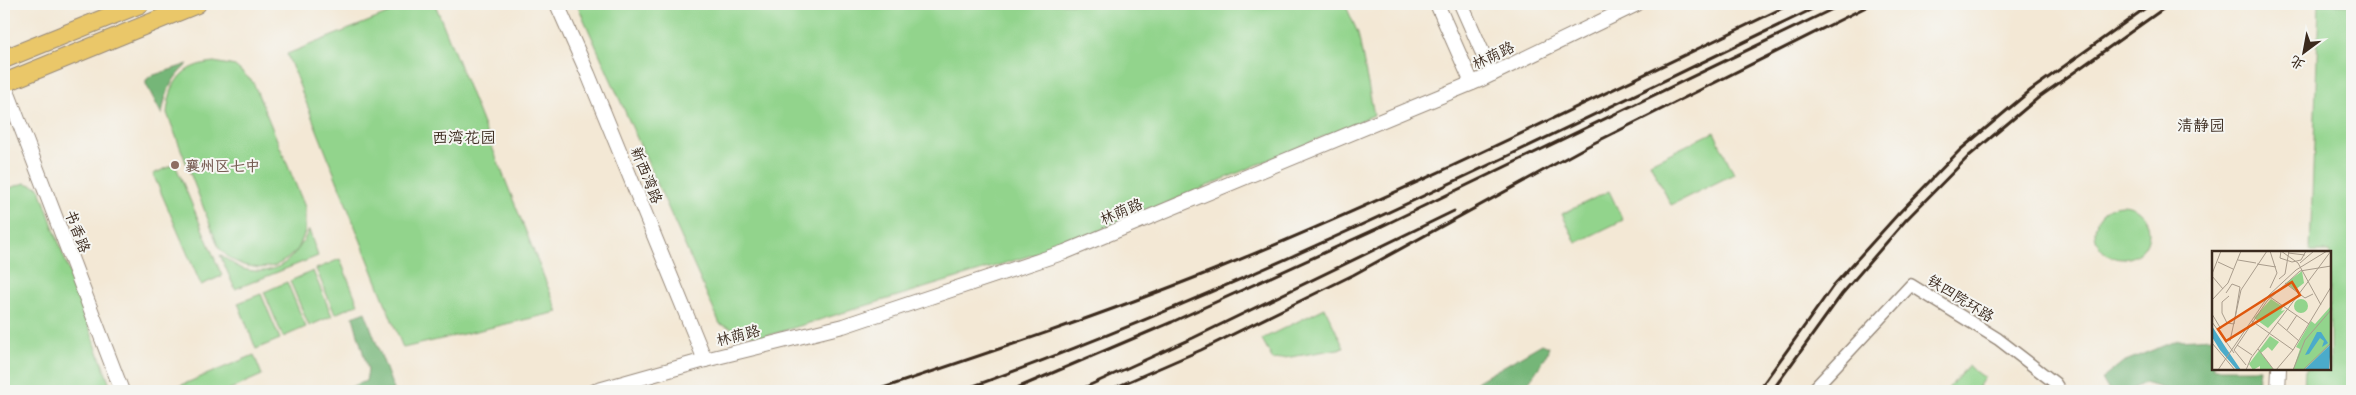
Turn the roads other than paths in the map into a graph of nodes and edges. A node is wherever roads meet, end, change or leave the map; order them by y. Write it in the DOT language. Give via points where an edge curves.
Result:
graph roads {
  1 [pos="140,4"];
  2 [pos="198,4"];
  3 [pos="557,4"];
  4 [pos="1437,4"];
  5 [pos="1461,4"];
  6 [pos="1637,4"];
  7 [pos="4,59"];
  8 [pos="1492,74"];
  9 [pos="4,83"];
  10 [pos="1472,83"];
  11 [pos="705,360"];
  12 [pos="2279,370"];
  13 [pos="122,391"];
  14 [pos="596,391"];
  15 [pos="1812,391"];
  16 [pos="2060,391"];
  17 [pos="2278,391"];
  1 -- 7 [label="main road"];
  2 -- 9 [label="main road"];
  3 -- 11 [label="street, 新西湾路"];
  4 -- 10 [label="street"];
  5 -- 8 [label="street"];
  6 -- 8 [label="street, 林荫路"];
  8 -- 10 [label="street, 林荫路"];
  9 -- 13 [label="street, 书香路"];
  10 -- 11 [label="street, 林荫路" via="1065,252 843,326"];
  11 -- 14 [label="street, 林荫路"];
  12 -- 17 [label="street"];
  15 -- 16 [label="street, 铁四院环路" via="1911,285 1998,339 2055,383"];
}
